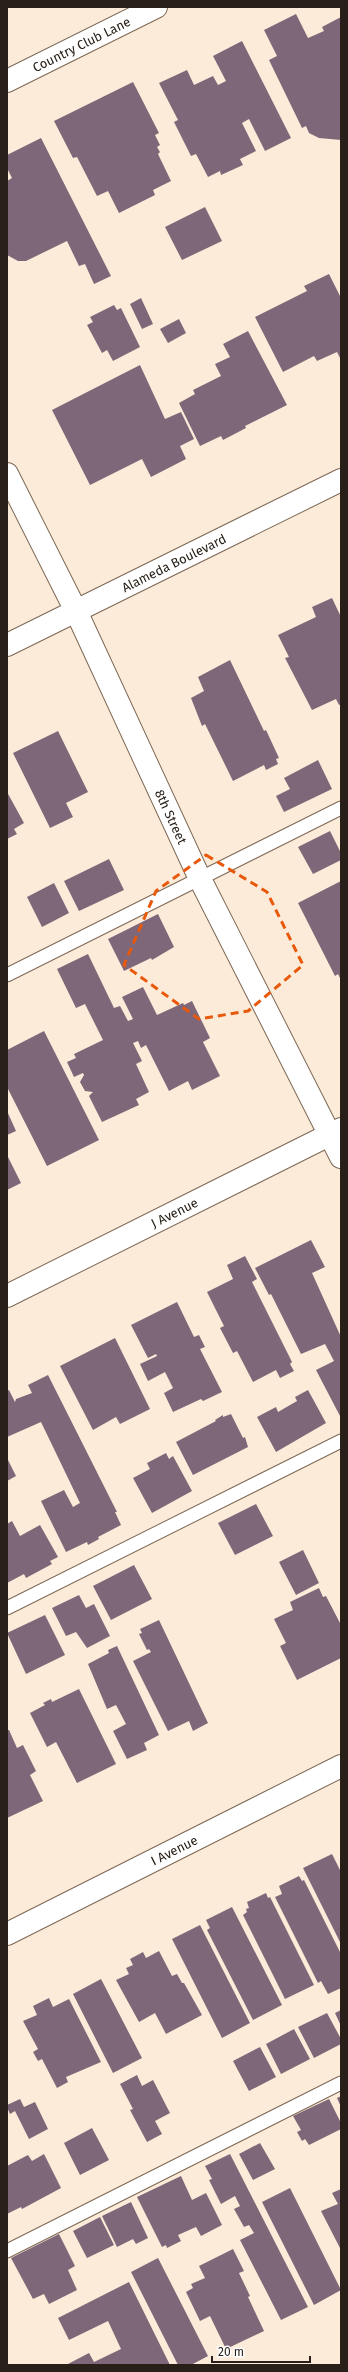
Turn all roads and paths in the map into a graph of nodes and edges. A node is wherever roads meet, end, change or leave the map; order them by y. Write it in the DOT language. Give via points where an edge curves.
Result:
graph roads {
  1 [pos="156,7"];
  2 [pos="7,81"];
  3 [pos="7,474"];
  4 [pos="341,480"];
  5 [pos="76,611"];
  6 [pos="7,645"];
  7 [pos="341,808"];
  8 [pos="200,879"];
  9 [pos="7,975"];
  10 [pos="336,1131"];
  11 [pos="341,1157"];
  12 [pos="7,1296"];
  13 [pos="341,1441"];
  14 [pos="7,1608"];
  15 [pos="341,1766"];
  16 [pos="7,1934"];
  17 [pos="341,2083"];
  18 [pos="7,2251"];
  1 -- 2 [label="street, Country Club Lane"];
  3 -- 5 [label="street, 8th Street"];
  4 -- 5 [label="street, Alameda Boulevard"];
  5 -- 6 [label="street, Alameda Boulevard"];
  5 -- 8 [label="street, 8th Street"];
  7 -- 8 [label="lane"];
  8 -- 9 [label="lane"];
  8 -- 10 [label="street, 8th Street"];
  10 -- 11 [label="street, 8th Street"];
  10 -- 12 [label="street, J Avenue"];
  13 -- 14 [label="lane"];
  15 -- 16 [label="street, I Avenue"];
  17 -- 18 [label="lane"];
}
